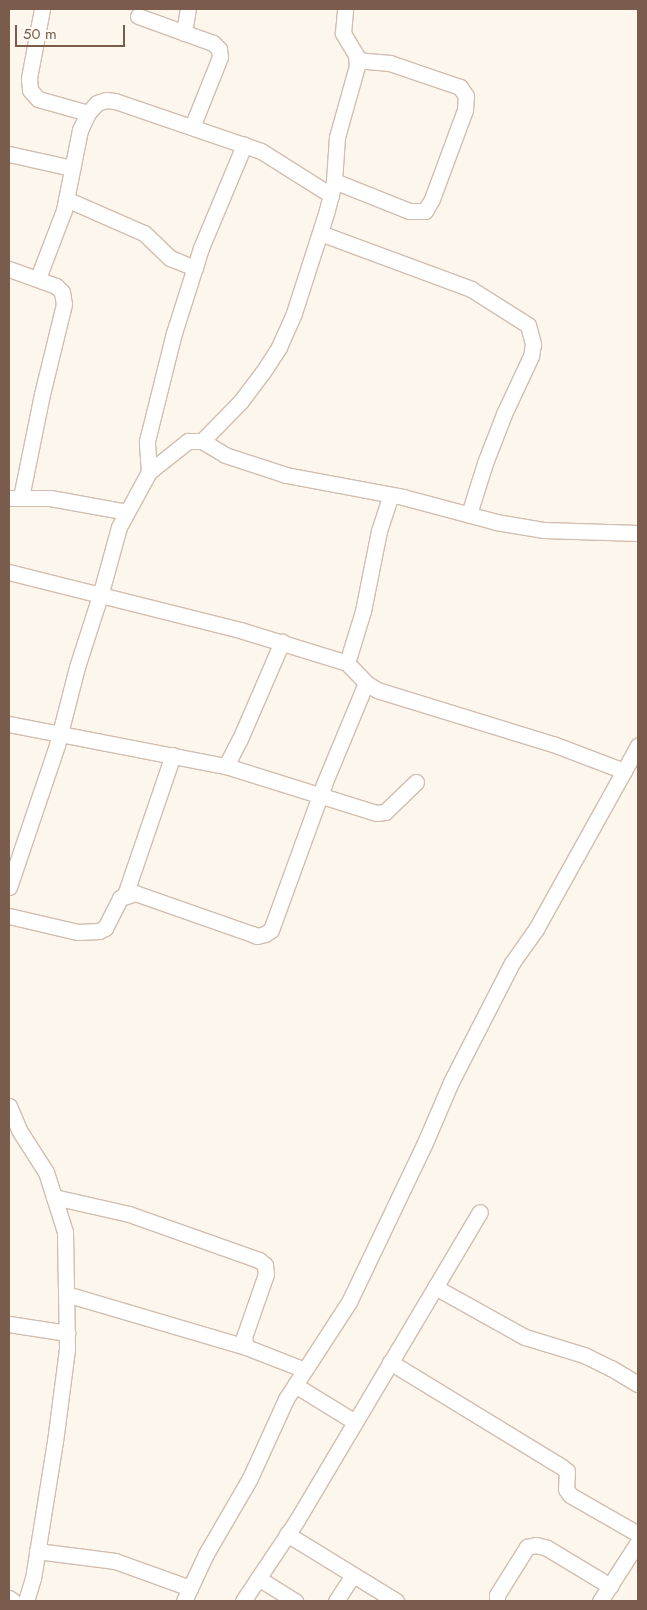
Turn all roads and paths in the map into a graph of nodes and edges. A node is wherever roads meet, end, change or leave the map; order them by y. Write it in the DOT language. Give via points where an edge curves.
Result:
graph roads {
  1 [pos="42,9"];
  2 [pos="188,9"];
  3 [pos="345,9"];
  4 [pos="138,16"];
  5 [pos="184,33"];
  6 [pos="358,60"];
  7 [pos="88,113"];
  8 [pos="192,127"];
  9 [pos="244,145"];
  10 [pos="9,154"];
  11 [pos="72,168"];
  12 [pos="332,188"];
  13 [pos="66,198"];
  14 [pos="320,232"];
  15 [pos="195,268"];
  16 [pos="9,269"];
  17 [pos="38,278"];
  18 [pos="202,441"];
  19 [pos="149,472"];
  20 [pos="391,495"];
  21 [pos="15,498"];
  22 [pos="127,512"];
  23 [pos="469,514"];
  24 [pos="638,532"];
  25 [pos="9,572"];
  26 [pos="100,596"];
  27 [pos="282,642"];
  28 [pos="347,663"];
  29 [pos="366,684"];
  30 [pos="9,724"];
  31 [pos="61,732"];
  32 [pos="638,746"];
  33 [pos="174,755"];
  34 [pos="226,766"];
  35 [pos="624,772"];
  36 [pos="416,782"];
  37 [pos="320,795"];
  38 [pos="9,887"];
  39 [pos="125,895"];
  40 [pos="9,916"];
  41 [pos="9,1106"];
  42 [pos="54,1197"];
  43 [pos="480,1212"];
  44 [pos="435,1287"];
  45 [pos="66,1294"];
  46 [pos="9,1324"];
  47 [pos="67,1333"];
  48 [pos="246,1347"];
  49 [pos="390,1362"];
  50 [pos="305,1370"];
  51 [pos="638,1384"];
  52 [pos="295,1385"];
  53 [pos="355,1422"];
  54 [pos="287,1534"];
  55 [pos="638,1534"];
  56 [pos="638,1542"];
  57 [pos="37,1551"];
  58 [pos="354,1575"];
  59 [pos="258,1578"];
  60 [pos="610,1586"];
  61 [pos="187,1595"];
  62 [pos="9,1598"];
  63 [pos="14,1601"];
  64 [pos="26,1601"];
  65 [pos="243,1601"];
  66 [pos="295,1601"];
  67 [pos="336,1601"];
  68 [pos="396,1601"];
  69 [pos="497,1601"];
  70 [pos="600,1601"];
  1 -- 7 [label="street" via="29,78 30,90 38,99"];
  2 -- 5 [label="street"];
  3 -- 6 [label="street" via="343,33"];
  4 -- 5 [label="street"];
  5 -- 8 [label="street" via="214,43 220,57"];
  6 -- 12 [label="street" via="337,137"];
  6 -- 12 [label="street" via="390,62 460,87 466,96 465,110 425,212 409,211"];
  7 -- 8 [label="street" via="97,103 115,101"];
  7 -- 11 [label="street" via="80,130"];
  8 -- 9 [label="street"];
  9 -- 12 [label="street"];
  9 -- 15 [label="street"];
  10 -- 11 [label="street"];
  11 -- 13 [label="street"];
  12 -- 14 [label="street"];
  13 -- 15 [label="street" via="144,232 170,258"];
  13 -- 17 [label="street" via="58,229"];
  14 -- 18 [label="street" via="294,313 279,347 241,401"];
  14 -- 23 [label="street" via="471,289 528,326 533,344 530,356 485,462"];
  15 -- 19 [label="street" via="154,407 147,441"];
  16 -- 17 [label="street"];
  17 -- 21 [label="street" via="56,286 62,292 64,304"];
  18 -- 19 [label="street" via="188,441"];
  18 -- 20 [label="street" via="225,455 286,475"];
  19 -- 22 [label="street"];
  20 -- 23 [label="street"];
  20 -- 28 [label="street"];
  21 -- 22 [label="street" via="50,498"];
  22 -- 26 [label="street" via="119,528"];
  23 -- 24 [label="street" via="544,530"];
  25 -- 26 [label="street"];
  26 -- 27 [label="street"];
  26 -- 31 [label="street" via="77,666"];
  27 -- 28 [label="street"];
  27 -- 34 [label="street"];
  28 -- 29 [label="street"];
  29 -- 35 [label="street" via="553,744"];
  29 -- 37 [label="street"];
  30 -- 31 [label="street"];
  31 -- 33 [label="street"];
  31 -- 38 [label="street"];
  32 -- 35 [label="street"];
  33 -- 34 [label="street"];
  33 -- 39 [label="street"];
  34 -- 37 [label="street"];
  35 -- 50 [label="street" via="536,929 512,963 451,1082 349,1302"];
  36 -- 37 [label="street" via="385,812 376,813"];
  37 -- 39 [label="street" via="271,930 265,934 257,936 135,893"];
  39 -- 40 [label="street" via="120,898 105,928 99,931 78,932"];
  41 -- 42 [label="street" via="46,1172"];
  42 -- 45 [label="street" via="65,1232"];
  42 -- 48 [label="street" via="128,1214 259,1260 265,1265 266,1274 244,1337"];
  43 -- 44 [label="street"];
  44 -- 49 [label="street"];
  44 -- 51 [label="street" via="524,1337 584,1355"];
  45 -- 47 [label="street"];
  45 -- 48 [label="street"];
  46 -- 47 [label="street"];
  47 -- 57 [label="street" via="55,1441"];
  48 -- 50 [label="street"];
  49 -- 53 [label="street"];
  49 -- 55 [label="street" via="562,1467 567,1471 566,1489 570,1495"];
  50 -- 52 [label="street"];
  52 -- 53 [label="street"];
  52 -- 61 [label="street" via="250,1478 206,1554"];
  53 -- 54 [label="street"];
  54 -- 58 [label="street"];
  54 -- 59 [label="street"];
  56 -- 60 [label="street"];
  57 -- 61 [label="street" via="115,1561"];
  57 -- 64 [label="street"];
  58 -- 67 [label="street"];
  58 -- 68 [label="street"];
  59 -- 65 [label="street"];
  59 -- 66 [label="street"];
  60 -- 69 [label="street" via="547,1548 536,1545 527,1547 497,1595"];
  60 -- 70 [label="street"];
  62 -- 63 [label="street"];
}
